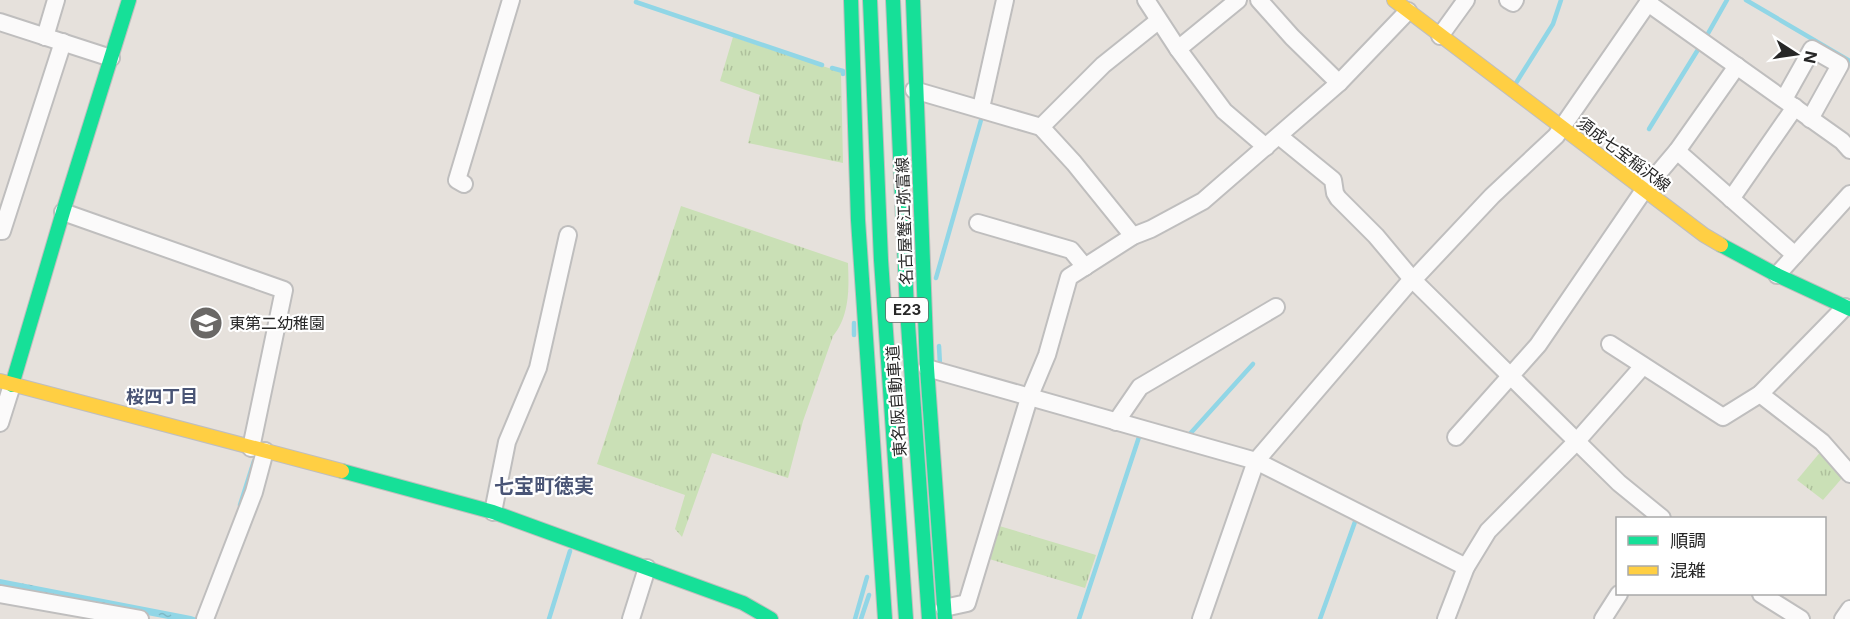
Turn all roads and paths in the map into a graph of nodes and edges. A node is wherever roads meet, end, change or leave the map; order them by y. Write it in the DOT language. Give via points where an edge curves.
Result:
graph roads {
  1 [pos="56,0"];
  2 [pos="129,0"];
  3 [pos="511,0"];
  4 [pos="851,0"];
  5 [pos="870,0"];
  6 [pos="893,0"];
  7 [pos="912,0"];
  8 [pos="1005,0"];
  9 [pos="1146,0"];
  10 [pos="1239,0"];
  11 [pos="1258,0"];
  12 [pos="1394,0"];
  13 [pos="1466,0"];
  14 [pos="1508,0"];
  15 [pos="1515,0"];
  16 [pos="1649,2"];
  17 [pos="1408,11"];
  18 [pos="1158,21"];
  19 [pos="0,22"];
  20 [pos="1440,36"];
  21 [pos="45,37"];
  22 [pos="63,42"];
  23 [pos="1178,49"];
  24 [pos="111,58"];
  25 [pos="1737,66"];
  26 [pos="1339,83"];
  27 [pos="915,90"];
  28 [pos="1789,103"];
  29 [pos="981,108"];
  30 [pos="1810,118"];
  31 [pos="1041,127"];
  32 [pos="1561,128"];
  33 [pos="1273,142"];
  34 [pos="1850,150"];
  35 [pos="1677,151"];
  36 [pos="464,184"];
  37 [pos="1644,190"];
  38 [pos="1850,194"];
  39 [pos="1731,199"];
  40 [pos="63,212"];
  41 [pos="978,223"];
  42 [pos="0,231"];
  43 [pos="568,235"];
  44 [pos="1133,236"];
  45 [pos="1795,255"];
  46 [pos="1085,267"];
  47 [pos="1777,275"];
  48 [pos="1413,280"];
  49 [pos="1276,307"];
  50 [pos="1848,307"];
  51 [pos="1610,344"];
  52 [pos="1643,366"];
  53 [pos="927,368"];
  54 [pos="1511,376"];
  55 [pos="6,383"];
  56 [pos="1760,394"];
  57 [pos="1029,398"];
  58 [pos="1116,422"];
  59 [pos="0,423"];
  60 [pos="1456,437"];
  61 [pos="1577,441"];
  62 [pos="258,450"];
  63 [pos="1256,461"];
  64 [pos="1850,474"];
  65 [pos="493,512"];
  66 [pos="1660,517"];
  67 [pos="1466,567"];
  68 [pos="647,568"];
  69 [pos="0,594"];
  70 [pos="1618,595"];
  71 [pos="1763,595"];
  72 [pos="1850,609"];
  73 [pos="945,614"];
  74 [pos="210,618"];
  75 [pos="134,619"];
  76 [pos="631,619"];
  77 [pos="771,619"];
  78 [pos="885,619"];
  79 [pos="906,619"];
  80 [pos="929,619"];
  81 [pos="1201,619"];
  82 [pos="1446,619"];
  83 [pos="1603,619"];
  84 [pos="1801,619"];
  85 [pos="1843,619"];
  1 -- 21 [label="street"];
  2 -- 24 [label="main road"];
  3 -- 36 [label="street" via="457,180"];
  4 -- 78 [label="main road" via="863,296"];
  5 -- 79 [label="main road, 東名阪自動車道 / E23" via="881,260"];
  6 -- 80 [label="main road, 東名阪自動車道 / E23" via="912,401"];
  7 -- 27 [label="main road, 名古屋蟹江弥富線"];
  8 -- 29 [label="street"];
  9 -- 18 [label="street"];
  10 -- 23 [label="street"];
  11 -- 26 [label="street"];
  12 -- 17 [label="main road, 須成七宝稲沢線"];
  13 -- 20 [label="street"];
  14 -- 15 [label="street"];
  16 -- 25 [label="street"];
  16 -- 32 [label="street"];
  17 -- 20 [label="main road, 須成七宝稲沢線"];
  17 -- 26 [label="street"];
  18 -- 23 [label="street"];
  18 -- 31 [label="street" via="1102,65"];
  19 -- 21 [label="street"];
  20 -- 32 [label="main road, 須成七宝稲沢線"];
  21 -- 22 [label="street"];
  22 -- 24 [label="street"];
  22 -- 42 [label="street"];
  23 -- 33 [label="street" via="1224,111"];
  24 -- 40 [label="main road"];
  25 -- 28 [label="street"];
  25 -- 35 [label="street"];
  26 -- 33 [label="street"];
  27 -- 29 [label="street"];
  27 -- 53 [label="main road, 名古屋蟹江弥富線"];
  28 -- 30 [label="street"];
  28 -- 30 [label="street" via="1812,49 1840,65"];
  28 -- 39 [label="street"];
  29 -- 31 [label="street"];
  30 -- 34 [label="street"];
  31 -- 44 [label="street"];
  32 -- 37 [label="main road, 須成七宝稲沢線"];
  32 -- 48 [label="street"];
  33 -- 44 [label="street" via="1203,201"];
  33 -- 48 [label="street" via="1333,180 1338,198"];
  35 -- 37 [label="street"];
  35 -- 39 [label="street"];
  37 -- 47 [label="main road, 須成七宝稲沢線" via="1704,235"];
  37 -- 54 [label="street" via="1551,328"];
  38 -- 45 [label="street"];
  39 -- 45 [label="street"];
  40 -- 55 [label="main road"];
  40 -- 62 [label="street" via="284,290"];
  41 -- 46 [label="street" via="1071,250"];
  43 -- 65 [label="street" via="538,368 507,442"];
  44 -- 46 [label="street"];
  45 -- 47 [label="street"];
  46 -- 57 [label="street" via="1069,277 1047,355"];
  47 -- 50 [label="main road, 須成七宝稲沢線"];
  48 -- 54 [label="street"];
  48 -- 63 [label="street"];
  49 -- 58 [label="street" via="1140,387"];
  50 -- 56 [label="street"];
  51 -- 52 [label="street"];
  52 -- 56 [label="street" via="1723,417"];
  52 -- 61 [label="street"];
  53 -- 57 [label="street"];
  53 -- 73 [label="main road, 名古屋蟹江弥富線"];
  54 -- 60 [label="street"];
  54 -- 61 [label="street"];
  55 -- 59 [label="street"];
  55 -- 62 [label="main road"];
  56 -- 64 [label="street" via="1822,442"];
  57 -- 58 [label="street"];
  57 -- 73 [label="street" via="966,603"];
  58 -- 63 [label="street"];
  61 -- 66 [label="street" via="1618,483"];
  61 -- 67 [label="street" via="1488,531"];
  62 -- 65 [label="main road"];
  62 -- 74 [label="street" via="254,492"];
  63 -- 67 [label="street"];
  63 -- 81 [label="street"];
  65 -- 68 [label="main road"];
  67 -- 82 [label="street"];
  68 -- 76 [label="street"];
  68 -- 77 [label="main road" via="743,603"];
  69 -- 75 [label="street"];
  70 -- 83 [label="street"];
  71 -- 84 [label="street"];
  72 -- 85 [label="street"];
}
